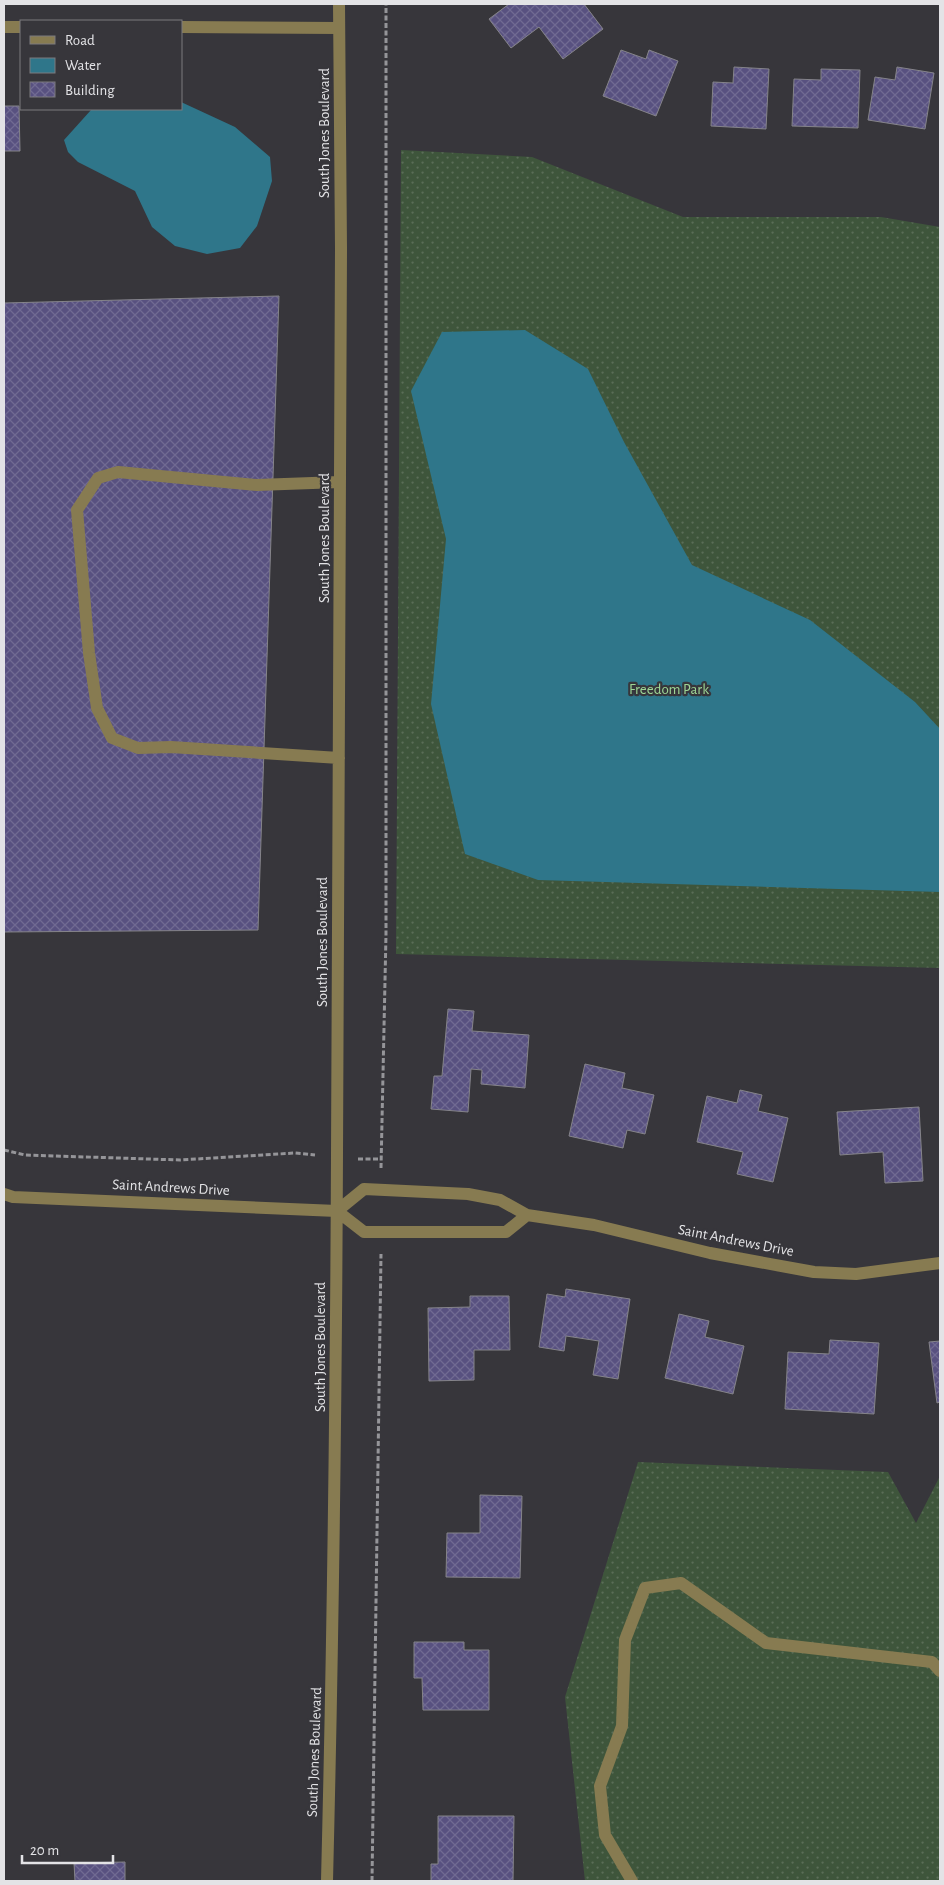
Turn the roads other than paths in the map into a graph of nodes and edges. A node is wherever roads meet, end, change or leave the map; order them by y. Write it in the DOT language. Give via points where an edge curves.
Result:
graph roads {
  1 [pos="340,4"];
  2 [pos="4,27"];
  3 [pos="20,27"];
  4 [pos="182,27"];
  5 [pos="339,28"];
  6 [pos="340,482"];
  7 [pos="339,758"];
  8 [pos="4,1194"];
  9 [pos="337,1211"];
  10 [pos="527,1215"];
  11 [pos="940,1263"];
  12 [pos="940,1671"];
  13 [pos="327,1881"];
  14 [pos="632,1881"];
  1 -- 5 [label="street, South Jones Boulevard"];
  2 -- 3 [label="street"];
  4 -- 5 [label="street"];
  5 -- 6 [label="street, South Jones Boulevard"];
  6 -- 7 [label="street, South Jones Boulevard"];
  6 -- 7 [label="street" via="258,485 118,472 98,478 77,510 97,708 112,738 138,748 171,747"];
  7 -- 9 [label="street, South Jones Boulevard"];
  8 -- 9 [label="street, Saint Andrews Drive"];
  9 -- 10 [label="street, Saint Andrews Drive" via="364,1190 382,1190 468,1194 500,1200"];
  9 -- 10 [label="street" via="364,1232 506,1232"];
  9 -- 13 [label="street, South Jones Boulevard" via="333,1670"];
  10 -- 11 [label="street, Saint Andrews Drive" via="814,1272 856,1274"];
  12 -- 14 [label="street" via="932,1662 766,1643 681,1583 645,1588 625,1640 622,1726 600,1786 605,1835"];
}
